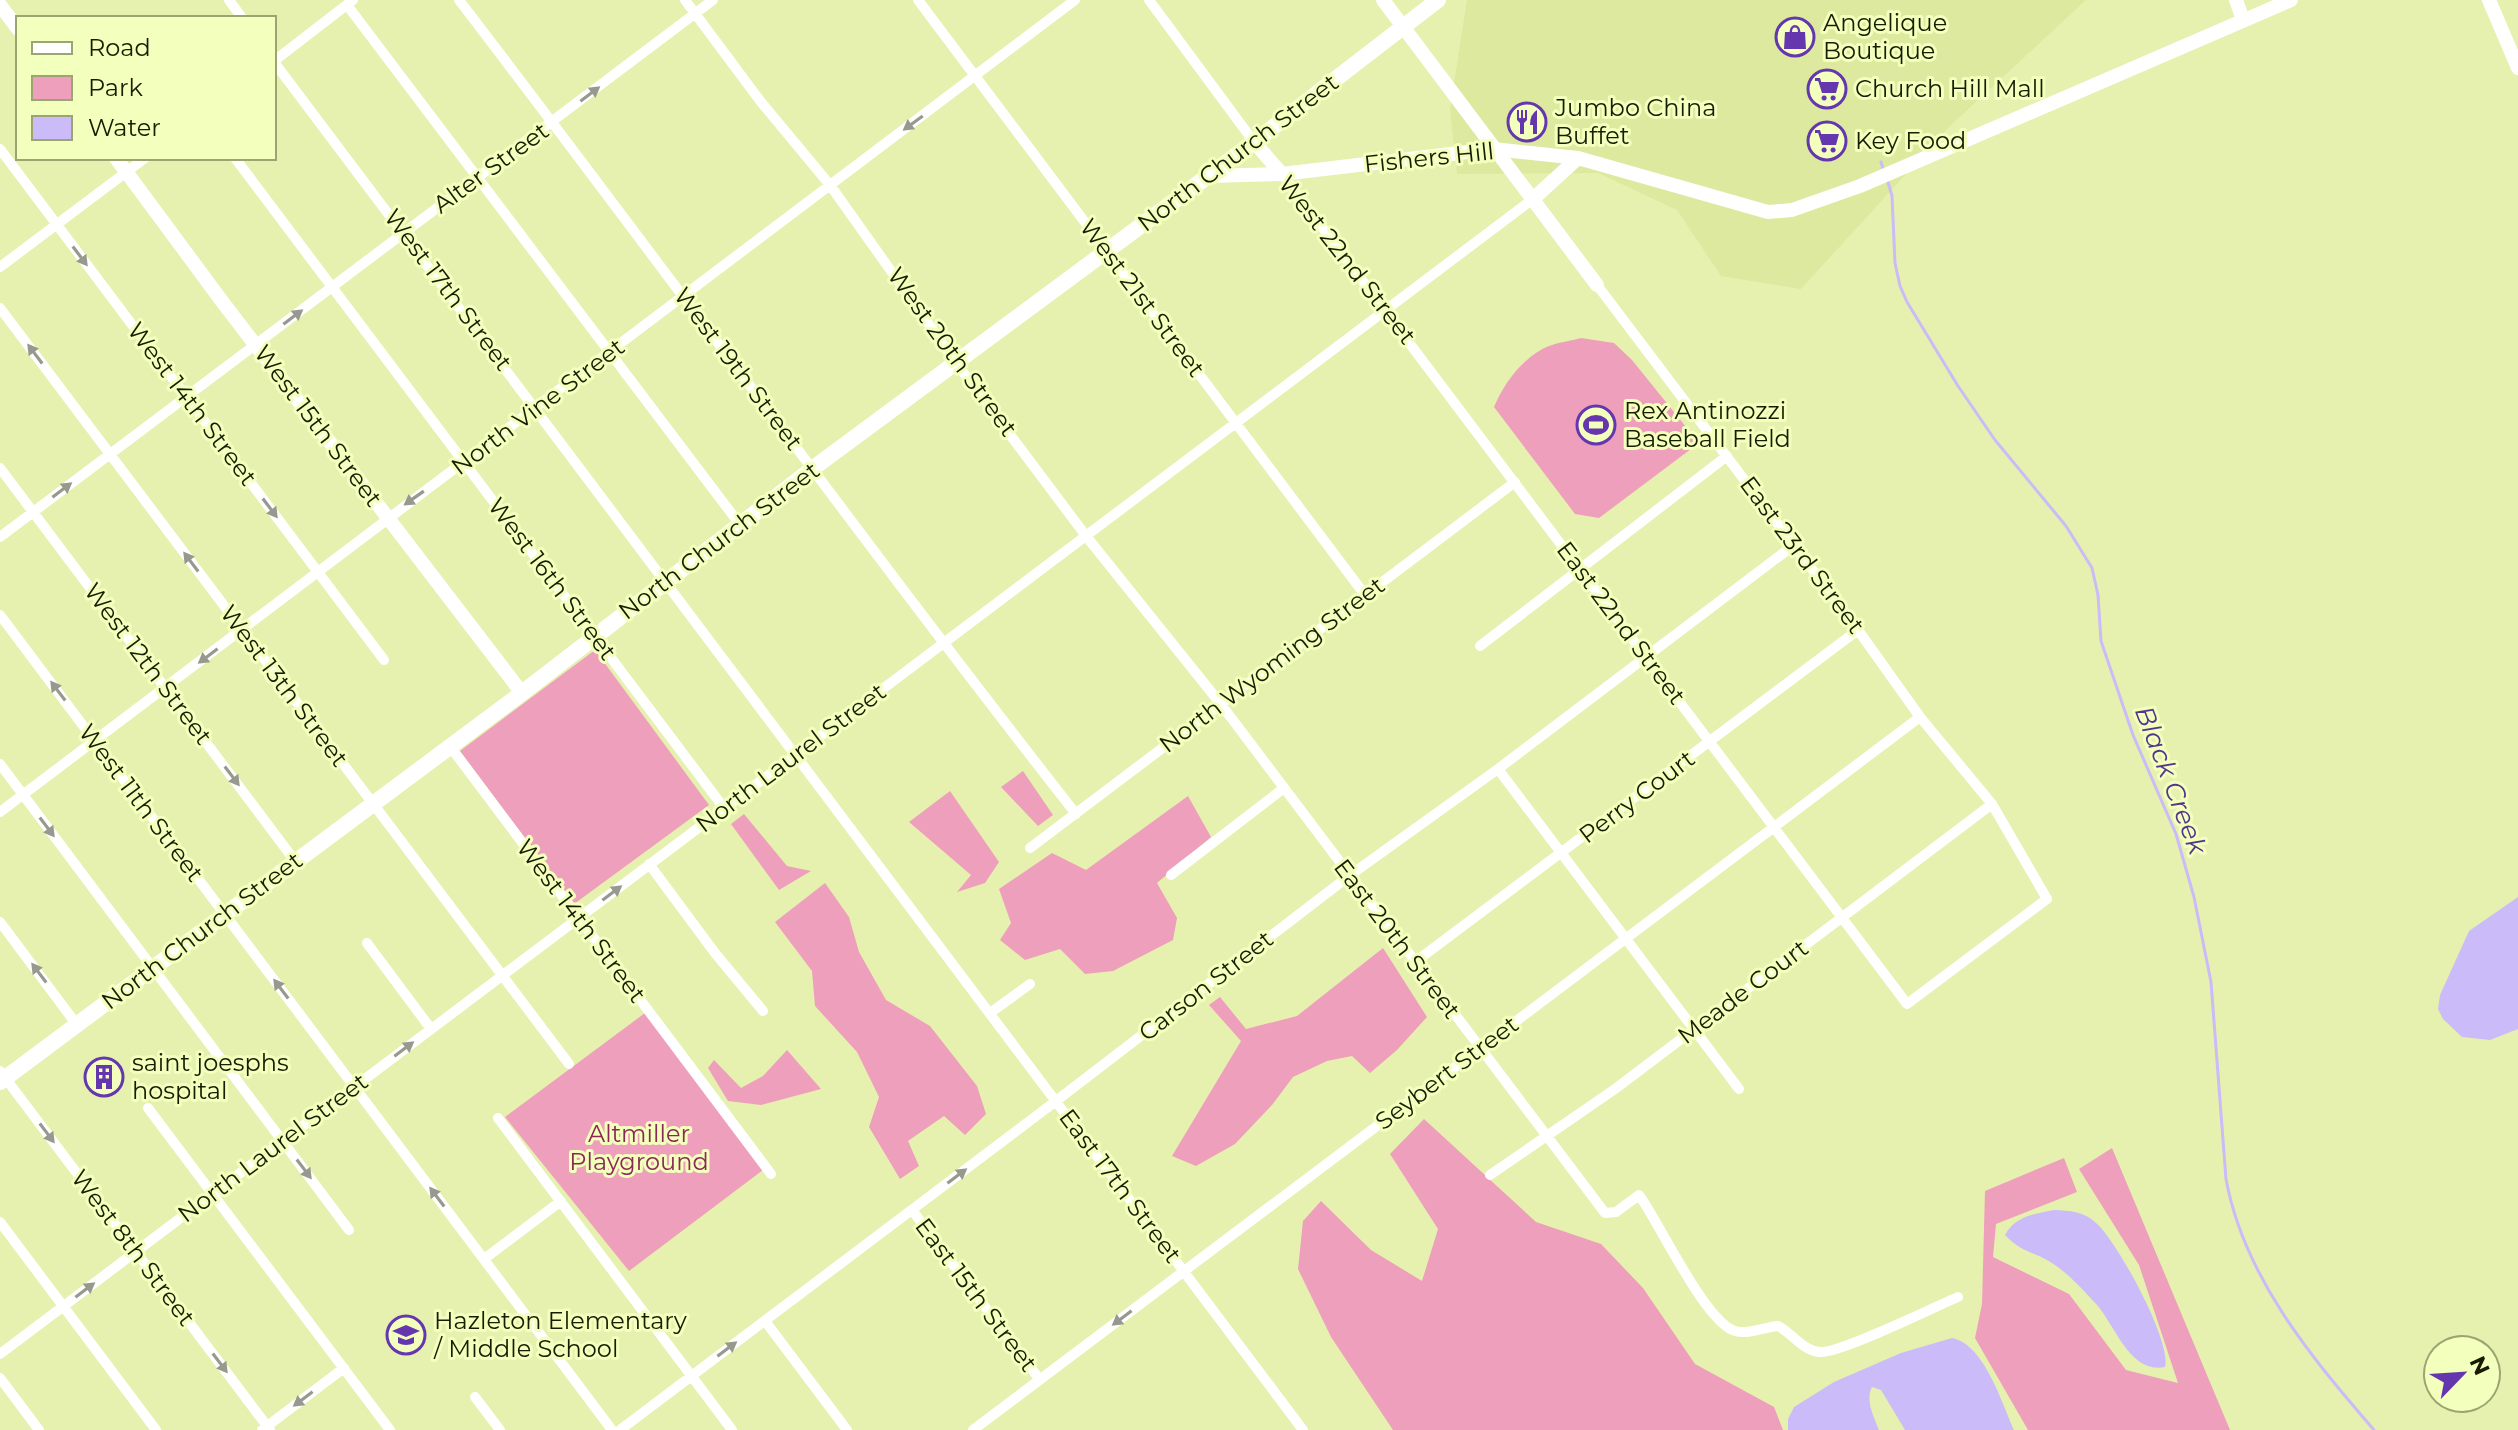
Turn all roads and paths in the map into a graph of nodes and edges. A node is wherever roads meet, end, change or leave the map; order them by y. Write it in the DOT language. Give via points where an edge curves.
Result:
graph roads {
  1 [pos="459,0"];
  2 [pos="685,0"];
  3 [pos="713,0"];
  4 [pos="918,0"];
  5 [pos="1075,0"];
  6 [pos="1149,0"];
  7 [pos="1383,0"];
  8 [pos="1438,0"];
  9 [pos="2236,0"];
  10 [pos="2291,0"];
  11 [pos="2489,0"];
  12 [pos="350,2"];
  13 [pos="0,5"];
  14 [pos="694,14"];
  15 [pos="2243,20"];
  16 [pos="16,26"];
  17 [pos="1402,26"];
  18 [pos="276,59"];
  19 [pos="276,64"];
  20 [pos="2518,68"];
  21 [pos="976,77"];
  22 [pos="551,124"];
  23 [pos="1254,142"];
  24 [pos="0,149"];
  25 [pos="1493,149"];
  26 [pos="1578,158"];
  27 [pos="117,160"];
  28 [pos="142,160"];
  29 [pos="237,160"];
  30 [pos="126,172"];
  31 [pos="1282,174"];
  32 [pos="478,176"];
  33 [pos="1209,176"];
  34 [pos="830,185"];
  35 [pos="1533,199"];
  36 [pos="57,226"];
  37 [pos="404,232"];
  38 [pos="1107,252"];
  39 [pos="0,267"];
  40 [pos="1597,285"];
  41 [pos="333,286"];
  42 [pos="683,298"];
  43 [pos="0,308"];
  44 [pos="1386,310"];
  45 [pos="256,345"];
  46 [pos="611,352"];
  47 [pos="957,364"];
  48 [pos="186,397"];
  49 [pos="536,408"];
  50 [pos="1236,423"];
  51 [pos="110,454"];
  52 [pos="1727,456"];
  53 [pos="465,462"];
  54 [pos="0,468"];
  55 [pos="812,469"];
  56 [pos="1515,482"];
  57 [pos="33,512"];
  58 [pos="387,518"];
  59 [pos="741,526"];
  60 [pos="1086,536"];
  61 [pos="0,537"];
  62 [pos="1794,545"];
  63 [pos="1581,570"];
  64 [pos="318,572"];
  65 [pos="667,582"];
  66 [pos="1365,595"];
  67 [pos="0,615"];
  68 [pos="242,630"];
  69 [pos="1858,630"];
  70 [pos="595,636"];
  71 [pos="944,643"];
  72 [pos="1480,646"];
  73 [pos="1646,657"];
  74 [pos="384,660"];
  75 [pos="165,688"];
  76 [pos="522,693"];
  77 [pos="1220,703"];
  78 [pos="1920,717"];
  79 [pos="95,741"];
  80 [pos="1710,742"];
  81 [pos="449,745"];
  82 [pos="796,754"];
  83 [pos="0,764"];
  84 [pos="1498,769"];
  85 [pos="1284,788"];
  86 [pos="23,795"];
  87 [pos="372,803"];
  88 [pos="1992,804"];
  89 [pos="724,808"];
  90 [pos="0,812"];
  91 [pos="1076,814"];
  92 [pos="1774,827"];
  93 [pos="1030,848"];
  94 [pos="1562,853"];
  95 [pos="295,861"];
  96 [pos="649,864"];
  97 [pos="1171,875"];
  98 [pos="1349,876"];
  99 [pos="225,914"];
  100 [pos="1842,917"];
  101 [pos="579,918"];
  102 [pos="0,922"];
  103 [pos="1626,939"];
  104 [pos="937,942"];
  105 [pos="367,943"];
  106 [pos="1415,962"];
  107 [pos="153,968"];
  108 [pos="502,976"];
  109 [pos="1030,984"];
  110 [pos="763,1011"];
  111 [pos="990,1013"];
  112 [pos="77,1025"];
  113 [pos="431,1029"];
  114 [pos="1694,1029"];
  115 [pos="1480,1048"];
  116 [pos="569,1064"];
  117 [pos="2,1077"];
  118 [pos="354,1087"];
  119 [pos="1739,1089"];
  120 [pos="1056,1101"];
  121 [pos="148,1108"];
  122 [pos="498,1118"];
  123 [pos="1546,1134"];
  124 [pos="283,1141"];
  125 [pos="771,1174"];
  126 [pos="1490,1175"];
  127 [pos="212,1194"];
  128 [pos="561,1201"];
  129 [pos="912,1210"];
  130 [pos="0,1222"];
  131 [pos="349,1230"];
  132 [pos="136,1252"];
  133 [pos="484,1259"];
  134 [pos="1184,1271"];
  135 [pos="1958,1297"];
  136 [pos="63,1306"];
  137 [pos="765,1321"];
  138 [pos="0,1354"];
  139 [pos="344,1368"];
  140 [pos="692,1376"];
  141 [pos="0,1378"];
  142 [pos="1040,1380"];
  143 [pos="475,1397"];
  144 [pos="266,1429"];
  145 [pos="39,1430"];
  146 [pos="156,1430"];
  147 [pos="390,1430"];
  148 [pos="500,1430"];
  149 [pos="612,1430"];
  150 [pos="620,1430"];
  151 [pos="732,1430"];
  152 [pos="847,1430"];
  153 [pos="973,1430"];
  154 [pos="1303,1430"];
  1 -- 22 [label="street, West 19th Street"];
  2 -- 14 [label="street, West 20th Street"];
  3 -- 14 [label="street, Alter Street"];
  4 -- 21 [label="street, West 21st Street"];
  5 -- 21 [label="street, North Vine Street"];
  6 -- 23 [label="street, West 22nd Street"];
  7 -- 17 [label="main road, East 23rd Street"];
  8 -- 17 [label="main road, North Church Street"];
  9 -- 15 [label="main road"];
  10 -- 15 [label="main road, Fishers Hill"];
  11 -- 20 [label="main road"];
  12 -- 18 [label="street"];
  12 -- 32 [label="street"];
  13 -- 16 [label="main road"];
  22 -- 14 [label="street, Alter Street, one-way"];
  14 -- 34 [label="street, West 20th Street"];
  15 -- 26 [label="main road, Fishers Hill" via="1860,186 1792,210 1768,212"];
  17 -- 23 [label="main road, North Church Street"];
  17 -- 25 [label="main road, East 23rd Street"];
  19 -- 37 [label="street, West 17th Street"];
  21 -- 34 [label="street, North Vine Street, one-way"];
  21 -- 38 [label="street, West 21st Street"];
  22 -- 32 [label="street, Alter Street"];
  22 -- 42 [label="street, West 19th Street"];
  23 -- 31 [label="main road, West 22nd Street"];
  23 -- 33 [label="main road, North Church Street"];
  24 -- 36 [label="street, West 14th Street"];
  25 -- 26 [label="main road, Fishers Hill"];
  25 -- 31 [label="main road, Fishers Hill"];
  25 -- 35 [label="main road, East 23rd Street"];
  26 -- 35 [label="main road, North Laurel Street"];
  27 -- 30 [label="main road, West 15th Street"];
  28 -- 30 [label="street"];
  29 -- 41 [label="street, West 16th Street"];
  30 -- 36 [label="street"];
  30 -- 45 [label="main road, West 15th Street"];
  31 -- 33 [label="main road, Fishers Hill"];
  31 -- 44 [label="street, West 22nd Street"];
  32 -- 37 [label="street, Alter Street"];
  32 -- 46 [label="street"];
  33 -- 38 [label="main road, North Church Street"];
  34 -- 42 [label="street, North Vine Street"];
  34 -- 47 [label="street, West 20th Street"];
  35 -- 40 [label="main road, East 23rd Street"];
  35 -- 44 [label="street, North Laurel Street"];
  36 -- 39 [label="street"];
  36 -- 48 [label="street, West 14th Street, one-way"];
  37 -- 41 [label="street, Alter Street"];
  37 -- 49 [label="street, West 17th Street"];
  38 -- 47 [label="main road, North Church Street"];
  38 -- 50 [label="street, West 21st Street"];
  40 -- 52 [label="street, East 23rd Street"];
  45 -- 41 [label="street, Alter Street, one-way"];
  41 -- 53 [label="street, West 16th Street"];
  42 -- 46 [label="street, North Vine Street"];
  42 -- 55 [label="street, West 19th Street"];
  51 -- 43 [label="street, West 13th Street, one-way"];
  44 -- 50 [label="street, North Laurel Street"];
  44 -- 56 [label="street, West 22nd Street"];
  45 -- 48 [label="street, Alter Street"];
  45 -- 58 [label="main road, West 15th Street"];
  46 -- 49 [label="street, North Vine Street"];
  46 -- 59 [label="street"];
  47 -- 55 [label="main road, North Church Street"];
  47 -- 60 [label="street, West 20th Street"];
  48 -- 51 [label="street, Alter Street"];
  48 -- 64 [label="street, West 14th Street, one-way"];
  49 -- 53 [label="street, North Vine Street"];
  49 -- 65 [label="street, West 17th Street"];
  50 -- 60 [label="street, North Laurel Street"];
  50 -- 66 [label="street, West 21st Street"];
  57 -- 51 [label="street, Alter Street, one-way"];
  68 -- 51 [label="street, West 13th Street, one-way"];
  52 -- 62 [label="street, East 23rd Street"];
  52 -- 63 [label="street"];
  53 -- 58 [label="street, North Vine Street, one-way"];
  53 -- 70 [label="street, West 16th Street"];
  54 -- 57 [label="street, West 12th Street"];
  55 -- 59 [label="main road, North Church Street"];
  55 -- 71 [label="street, West 19th Street"];
  56 -- 63 [label="street, East 22nd Street"];
  56 -- 66 [label="street, North Wyoming Street"];
  57 -- 61 [label="street, Alter Street"];
  57 -- 75 [label="street, West 12th Street"];
  58 -- 64 [label="street, North Vine Street"];
  58 -- 76 [label="main road, West 15th Street"];
  59 -- 65 [label="main road, North Church Street"];
  60 -- 71 [label="street, North Laurel Street"];
  60 -- 77 [label="street, West 20th Street"];
  62 -- 69 [label="street, East 23rd Street"];
  62 -- 73 [label="street, Carson Street"];
  63 -- 72 [label="street"];
  63 -- 73 [label="street, East 22nd Street"];
  64 -- 68 [label="street, North Vine Street"];
  64 -- 74 [label="street, West 14th Street"];
  65 -- 70 [label="main road, North Church Street"];
  65 -- 82 [label="street, West 17th Street"];
  66 -- 77 [label="street, North Wyoming Street"];
  79 -- 67 [label="street, West 11th Street, one-way"];
  68 -- 75 [label="street, North Vine Street, one-way"];
  68 -- 87 [label="street, West 13th Street"];
  69 -- 78 [label="street, East 23rd Street"];
  69 -- 80 [label="street, Perry Court"];
  70 -- 76 [label="main road, North Church Street"];
  70 -- 89 [label="street, West 16th Street"];
  71 -- 82 [label="street, North Laurel Street"];
  71 -- 91 [label="street, West 19th Street"];
  73 -- 80 [label="street, East 22nd Street"];
  73 -- 84 [label="street, Carson Street"];
  75 -- 79 [label="street, North Vine Street"];
  75 -- 95 [label="street, West 12th Street, one-way"];
  76 -- 81 [label="main road, North Church Street"];
  77 -- 85 [label="street, East 20th Street"];
  77 -- 91 [label="street, North Wyoming Street"];
  78 -- 88 [label="street, East 23rd Street"];
  78 -- 92 [label="street, Seybert Street"];
  79 -- 86 [label="street, North Vine Street"];
  79 -- 99 [label="street, West 11th Street"];
  80 -- 92 [label="street, East 22nd Street"];
  80 -- 94 [label="street, Perry Court"];
  81 -- 87 [label="main road, North Church Street"];
  81 -- 101 [label="street, West 14th Street"];
  82 -- 89 [label="street, North Laurel Street"];
  82 -- 104 [label="street, West 17th Street"];
  83 -- 86 [label="street"];
  84 -- 94 [label="street"];
  84 -- 98 [label="street, Carson Street"];
  85 -- 97 [label="street"];
  85 -- 98 [label="street, East 20th Street"];
  86 -- 90 [label="street, North Vine Street"];
  86 -- 107 [label="street, one-way"];
  87 -- 95 [label="main road, North Church Street"];
  87 -- 108 [label="street, West 13th Street"];
  88 -- 100 [label="street, Meade Court"];
  88 -- 100 [label="street, East 23rd Street" via="2047,899 1907,1004"];
  89 -- 96 [label="street, North Laurel Street"];
  91 -- 93 [label="street, North Wyoming Street"];
  92 -- 100 [label="street, East 22nd Street"];
  92 -- 103 [label="street, Seybert Street"];
  94 -- 103 [label="street"];
  94 -- 106 [label="street, Perry Court"];
  95 -- 99 [label="main road, North Church Street"];
  101 -- 96 [label="street, North Laurel Street, one-way"];
  96 -- 110 [label="street"];
  98 -- 106 [label="street, East 20th Street"];
  98 -- 120 [label="street, Carson Street"];
  99 -- 107 [label="main road, North Church Street"];
  118 -- 99 [label="street, West 11th Street, one-way"];
  100 -- 114 [label="street, Meade Court"];
  101 -- 108 [label="street, North Laurel Street"];
  101 -- 125 [label="street, West 14th Street"];
  112 -- 102 [label="street, one-way"];
  103 -- 114 [label="street"];
  103 -- 115 [label="street, Seybert Street"];
  104 -- 111 [label="street, East 17th Street"];
  105 -- 113 [label="street"];
  106 -- 115 [label="street, East 20th Street"];
  107 -- 112 [label="main road, North Church Street"];
  107 -- 124 [label="street"];
  108 -- 113 [label="street, North Laurel Street"];
  108 -- 116 [label="street, West 13th Street"];
  109 -- 111 [label="street"];
  111 -- 120 [label="street, East 17th Street"];
  112 -- 117 [label="main road, North Church Street"];
  118 -- 113 [label="street, North Laurel Street, one-way"];
  114 -- 119 [label="street"];
  114 -- 123 [label="street, Meade Court"];
  115 -- 123 [label="street, East 20th Street"];
  115 -- 134 [label="street, Seybert Street"];
  117 -- 132 [label="street, West 8th Street, one-way"];
  118 -- 124 [label="street, North Laurel Street"];
  133 -- 118 [label="street, West 11th Street, one-way"];
  129 -- 120 [label="street, Carson Street, one-way"];
  120 -- 134 [label="street, East 17th Street"];
  121 -- 127 [label="street"];
  122 -- 128 [label="street"];
  123 -- 126 [label="street, Meade Court"];
  123 -- 135 [label="street, East 20th Street" via="1605,1213 1616,1212 1639,1195 1720,1322 1735,1331 1778,1326 1819,1352 1842,1348"];
  124 -- 127 [label="street, North Laurel Street"];
  124 -- 131 [label="street, one-way"];
  127 -- 132 [label="street, North Laurel Street"];
  127 -- 139 [label="street"];
  128 -- 133 [label="street"];
  128 -- 140 [label="street"];
  129 -- 137 [label="street, Carson Street"];
  129 -- 142 [label="street, East 15th Street"];
  130 -- 136 [label="street"];
  136 -- 132 [label="street, North Laurel Street, one-way"];
  132 -- 144 [label="street, West 8th Street, one-way"];
  133 -- 149 [label="street, West 11th Street"];
  134 -- 142 [label="street, Seybert Street, one-way"];
  134 -- 154 [label="street, East 17th Street"];
  136 -- 138 [label="street, North Laurel Street"];
  136 -- 146 [label="street"];
  140 -- 137 [label="street, Carson Street, one-way"];
  137 -- 152 [label="street"];
  139 -- 144 [label="street, one-way"];
  139 -- 147 [label="street"];
  140 -- 150 [label="street, Carson Street"];
  140 -- 151 [label="street"];
  141 -- 145 [label="street"];
  142 -- 153 [label="street, Seybert Street"];
  143 -- 148 [label="street"];
}
